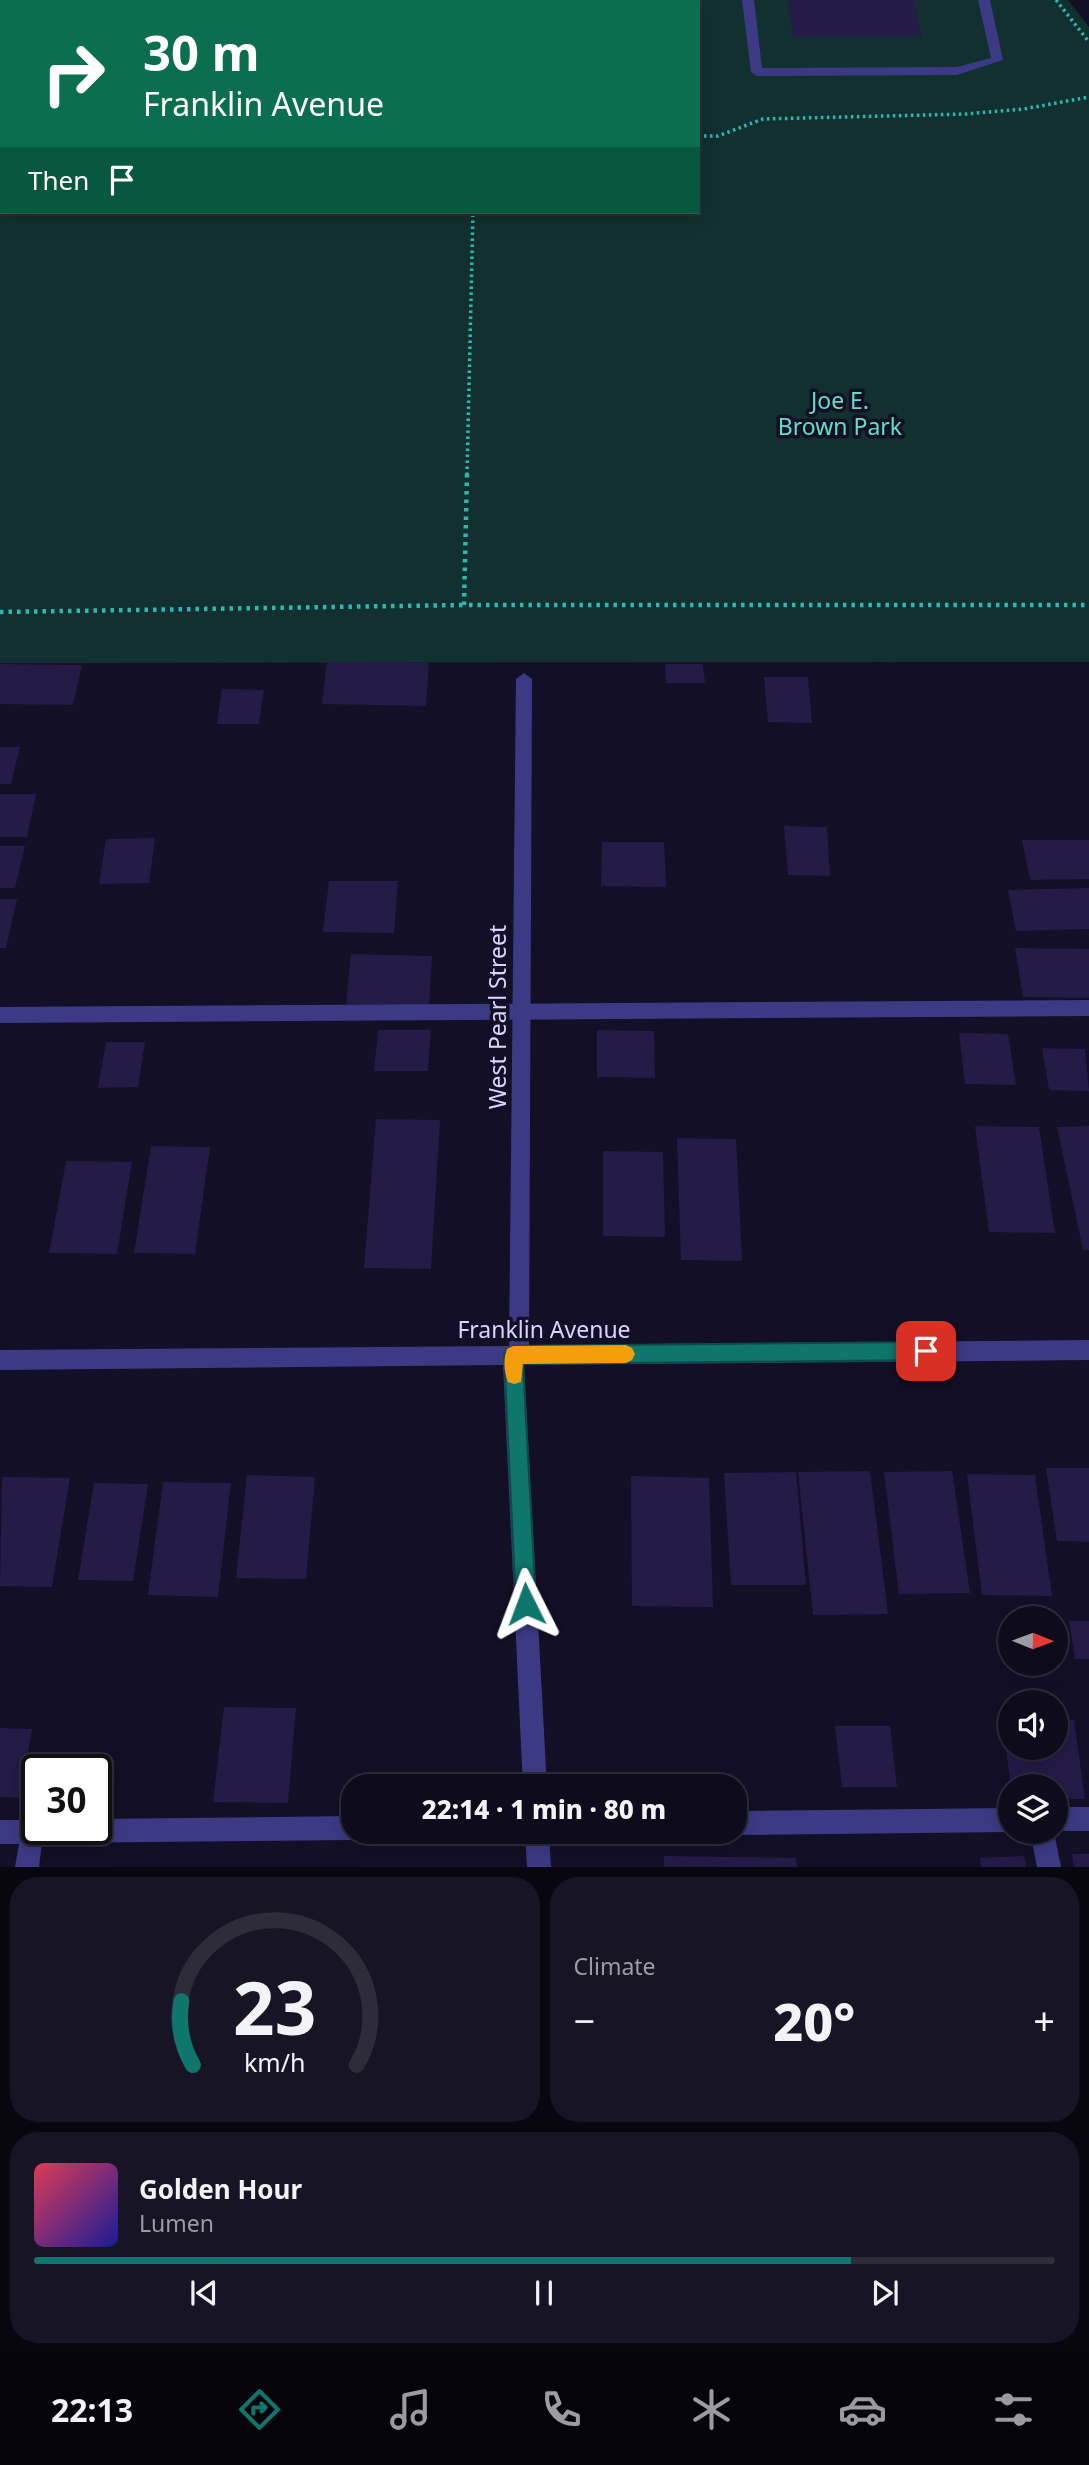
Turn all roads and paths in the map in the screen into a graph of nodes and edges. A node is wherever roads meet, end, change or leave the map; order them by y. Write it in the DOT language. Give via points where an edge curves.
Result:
graph roads {
  1 [pos="748,0"];
  2 [pos="984,0"];
  3 [pos="1056,0"];
  4 [pos="1089,42"];
  5 [pos="1089,97"];
  6 [pos="700,136"];
  7 [pos="473,214"];
  8 [pos="464,605"];
  9 [pos="1089,605"];
  10 [pos="0,612"];
  11 [pos="524,679"];
  12 [pos="1089,1008"];
  13 [pos="522,1013"];
  14 [pos="0,1014"];
  15 [pos="1089,1350"];
  16 [pos="516,1355"];
  17 [pos="0,1360"];
  18 [pos="534,1774"];
  19 [pos="1068,1819"];
  20 [pos="1089,1819"];
  21 [pos="998,1820"];
  22 [pos="747,1823"];
  23 [pos="341,1828"];
  24 [pos="112,1831"];
  25 [pos="0,1832"];
  26 [pos="21,1832"];
  27 [pos="538,1844"];
  28 [pos="1044,1844"];
  29 [pos="30,1845"];
  30 [pos="27,1867"];
  31 [pos="539,1867"];
  32 [pos="1049,1867"];
  1 -- 2 [label="street" via="757,72 957,71 997,60"];
  3 -- 4 [label="path"];
  5 -- 6 [label="path" via="966,114 763,119 718,136"];
  7 -- 8 [label="path"];
  8 -- 9 [label="path"];
  8 -- 10 [label="path"];
  11 -- 13 [label="street, West Pearl Street"];
  12 -- 13 [label="street"];
  13 -- 14 [label="street"];
  13 -- 16 [label="street, West Pearl Street"];
  15 -- 16 [label="street, Franklin Avenue"];
  16 -- 17 [label="street, Franklin Avenue"];
  16 -- 18 [label="street, West Pearl Street"];
  19 -- 20 [label="street"];
  21 -- 22 [label="street"];
  23 -- 24 [label="street"];
  25 -- 26 [label="street"];
  27 -- 31 [label="street"];
  28 -- 32 [label="street"];
  29 -- 30 [label="street"];
}
